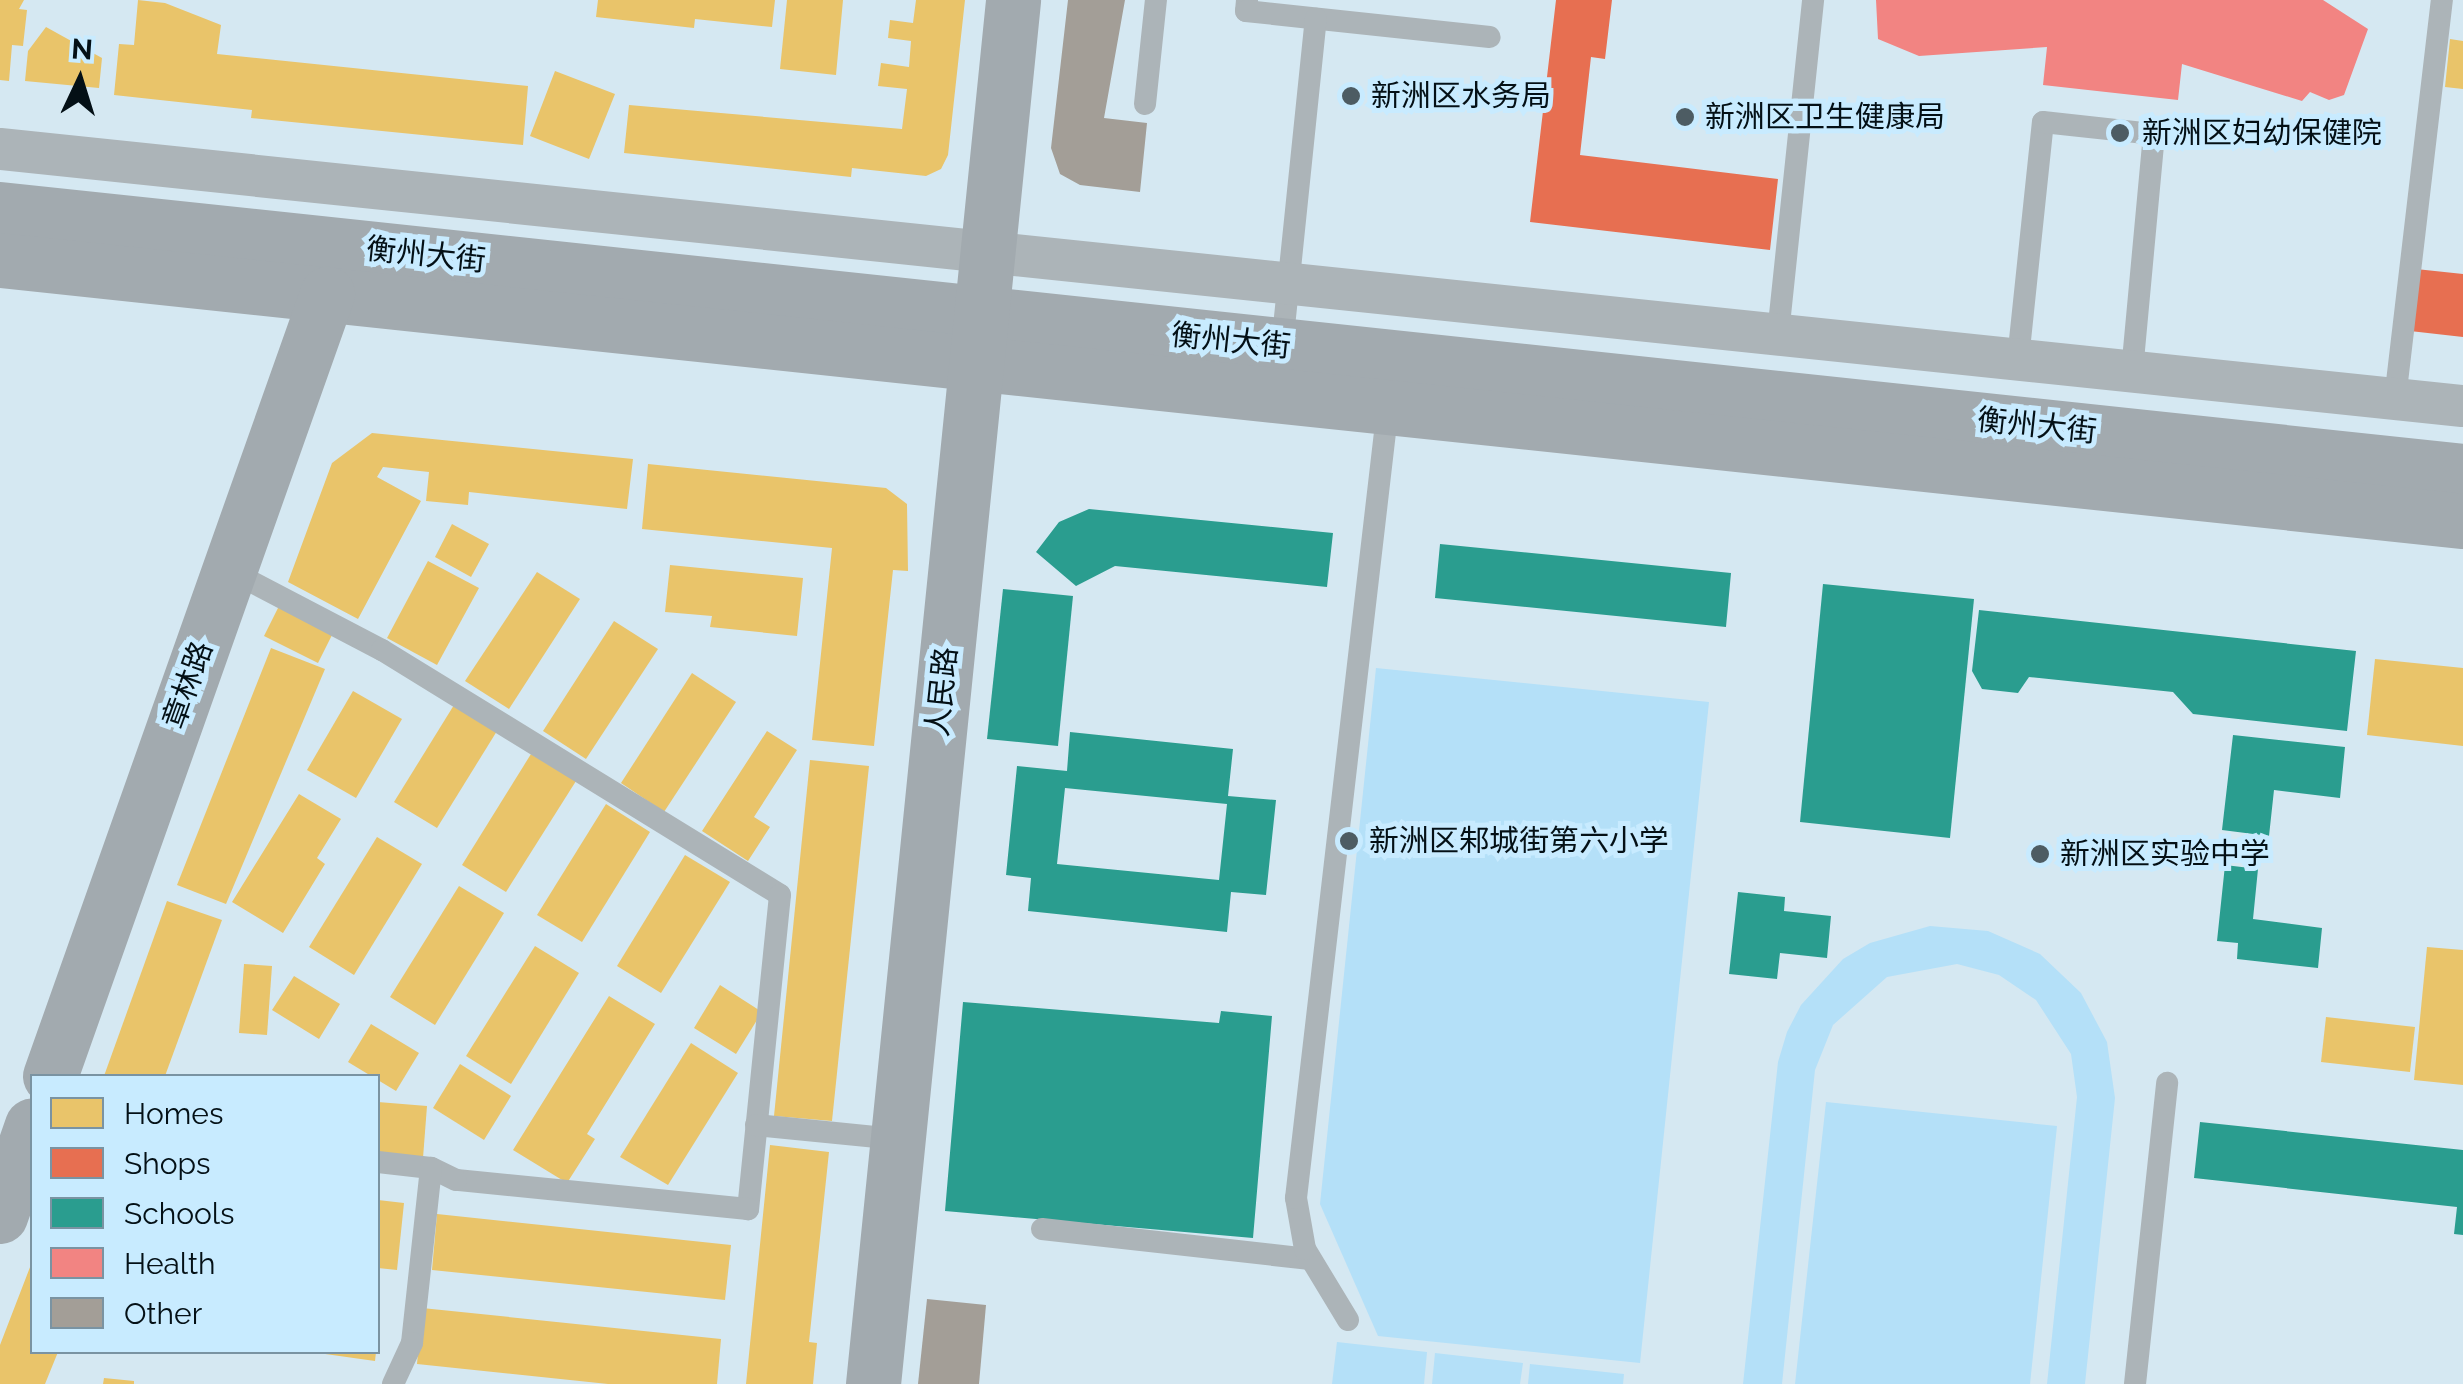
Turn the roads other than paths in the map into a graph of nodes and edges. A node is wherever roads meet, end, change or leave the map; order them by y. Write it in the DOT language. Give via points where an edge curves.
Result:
graph roads {
  1 [pos="1014,0"];
  2 [pos="1156,0"];
  3 [pos="1247,0"];
  4 [pos="1813,0"];
  5 [pos="2442,0"];
  6 [pos="1316,19"];
  7 [pos="1490,37"];
  8 [pos="1145,104"];
  9 [pos="0,148"];
  10 [pos="0,209"];
  11 [pos="986,250"];
  12 [pos="0,260"];
  13 [pos="1288,282"];
  14 [pos="327,294"];
  15 [pos="1778,334"];
  16 [pos="977,339"];
  17 [pos="1282,346"];
  18 [pos="2018,359"];
  19 [pos="2132,371"];
  20 [pos="2395,399"];
  21 [pos="2463,406"];
  22 [pos="1388,407"];
  23 [pos="2463,471"];
  24 [pos="2463,521"];
  25 [pos="229,570"];
  26 [pos="51,1074"];
  27 [pos="2167,1082"];
  28 [pos="756,1125"];
  29 [pos="30,1131"];
  30 [pos="898,1139"];
  31 [pos="380,1162"];
  32 [pos="432,1168"];
  33 [pos="0,1216"];
  34 [pos="1042,1229"];
  35 [pos="1310,1259"];
  36 [pos="1348,1320"];
  37 [pos="2141,1383"];
  38 [pos="393,1384"];
  39 [pos="874,1384"];
  1 -- 11 [label="main road, 人民路"];
  2 -- 8 [label="lane"];
  3 -- 6 [label="lane" via="1246,11"];
  4 -- 15 [label="lane"];
  5 -- 20 [label="lane"];
  6 -- 7 [label="lane"];
  6 -- 13 [label="lane"];
  9 -- 11 [label="street"];
  10 -- 16 [label="main road, 衡州大街"];
  11 -- 13 [label="street"];
  11 -- 16 [label="main road, 人民路"];
  12 -- 14 [label="main road, 衡州大街"];
  13 -- 15 [label="street"];
  13 -- 17 [label="lane"];
  14 -- 16 [label="main road, 衡州大街"];
  14 -- 25 [label="main road, 章林路"];
  15 -- 18 [label="street"];
  16 -- 17 [label="main road, 衡州大街"];
  16 -- 22 [label="main road, 衡州大街"];
  16 -- 30 [label="main road, 人民路"];
  17 -- 23 [label="main road, 衡州大街"];
  18 -- 19 [label="street"];
  18 -- 19 [label="lane" via="2043,122 2154,134"];
  19 -- 20 [label="street"];
  20 -- 21 [label="street"];
  22 -- 24 [label="main road, 衡州大街"];
  22 -- 35 [label="lane" via="1296,1198"];
  25 -- 26 [label="main road, 章林路"];
  25 -- 28 [label="lane" via="382,650 780,895"];
  27 -- 37 [label="lane"];
  28 -- 30 [label="lane"];
  28 -- 32 [label="lane" via="748,1208 456,1180"];
  29 -- 33 [label="main road"];
  30 -- 39 [label="main road, 人民路"];
  31 -- 32 [label="lane"];
  32 -- 38 [label="lane" via="412,1343"];
  34 -- 35 [label="lane"];
  35 -- 36 [label="lane"];
}
